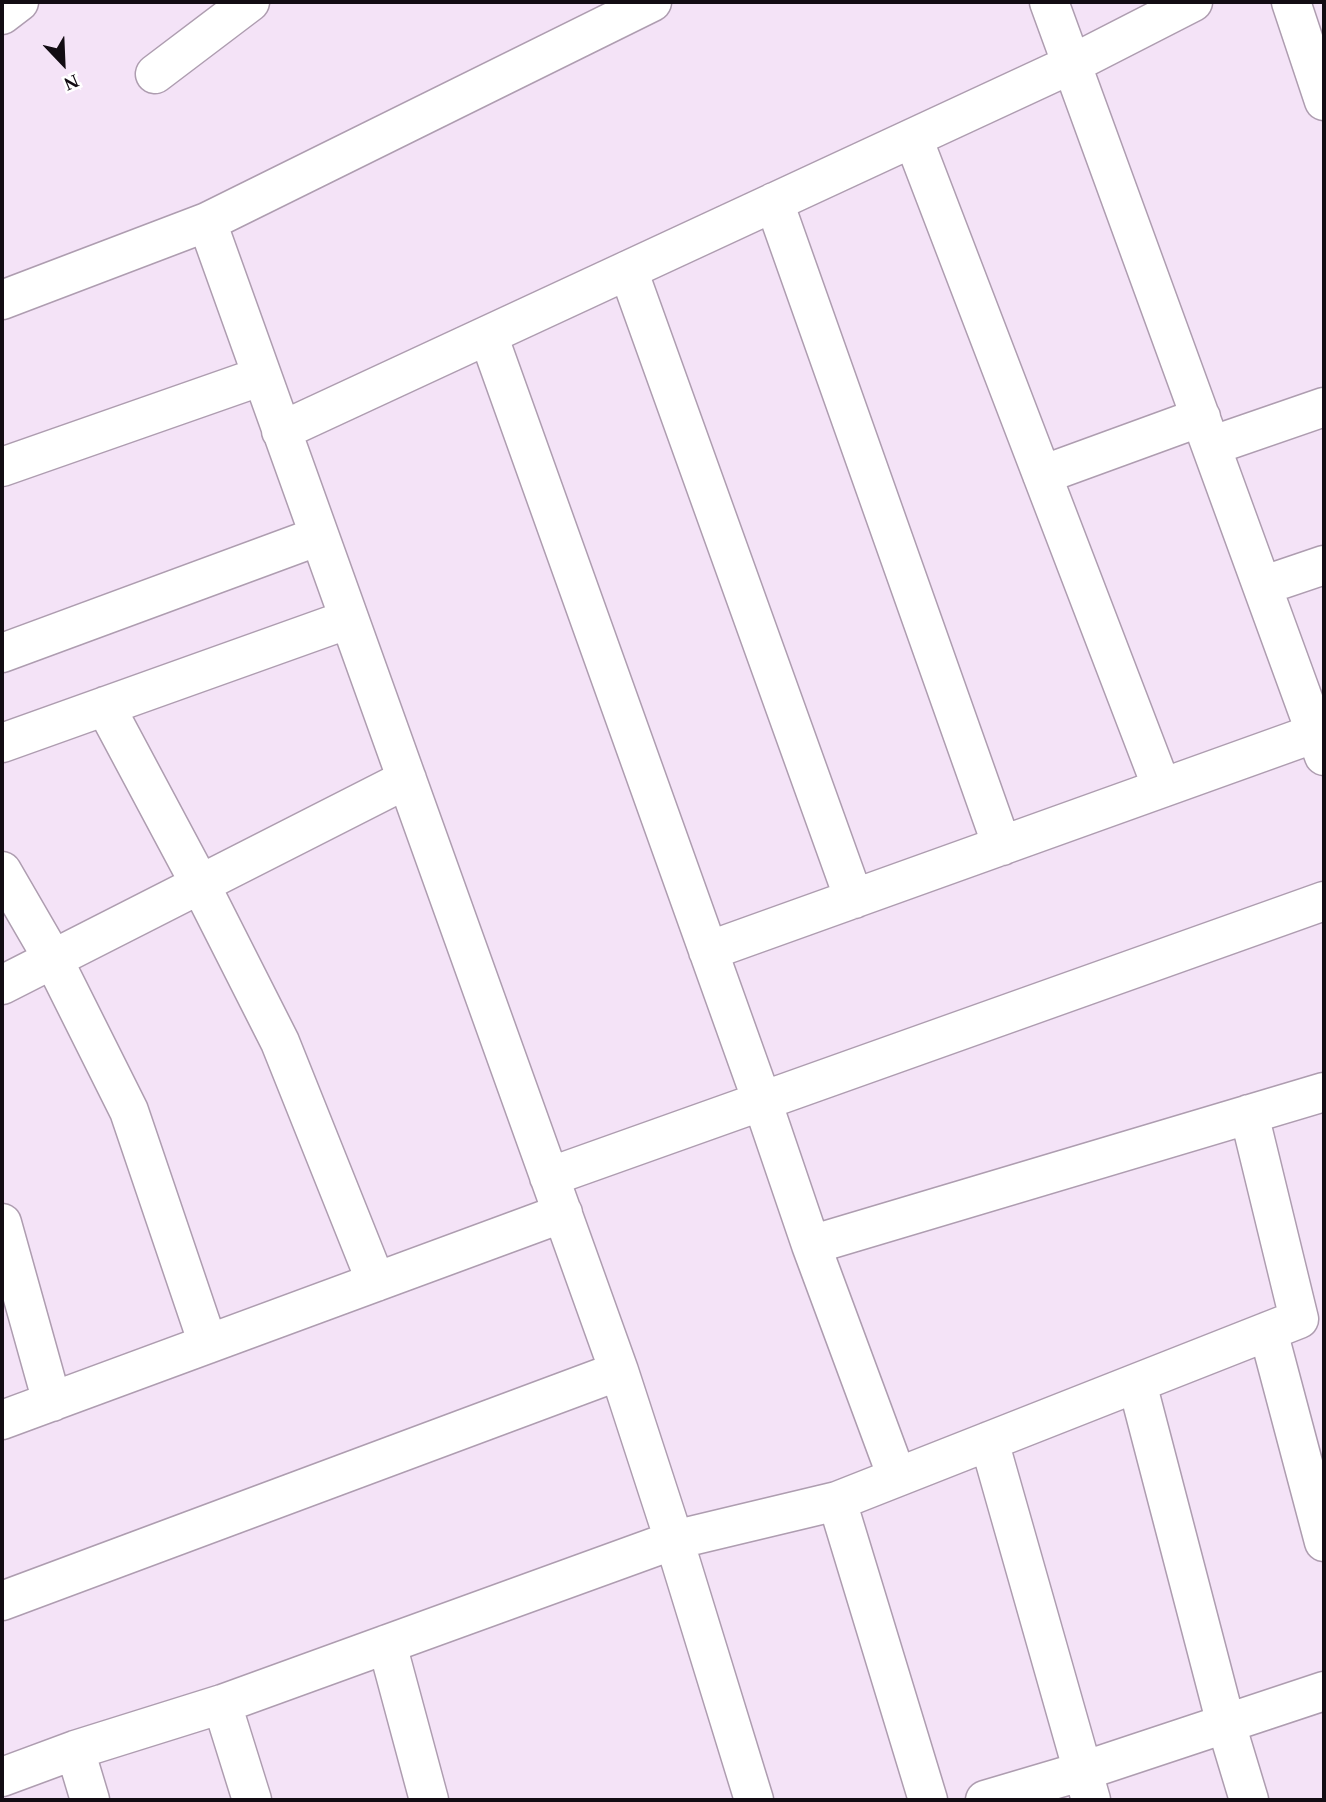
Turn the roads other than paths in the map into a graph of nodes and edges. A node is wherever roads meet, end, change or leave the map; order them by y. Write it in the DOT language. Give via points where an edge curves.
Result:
graph roads {
  1 [pos="19,2"];
  2 [pos="250,2"];
  3 [pos="652,2"];
  4 [pos="1049,2"];
  5 [pos="1193,2"];
  6 [pos="1292,2"];
  7 [pos="2,15"];
  8 [pos="1072,64"];
  9 [pos="155,74"];
  10 [pos="1324,101"];
  11 [pos="913,138"];
  12 [pos="774,202"];
  13 [pos="207,222"];
  14 [pos="628,270"];
  15 [pos="2,300"];
  16 [pos="488,335"];
  17 [pos="262,376"];
  18 [pos="1324,407"];
  19 [pos="281,431"];
  20 [pos="1206,431"];
  21 [pos="2,467"];
  22 [pos="1042,475"];
  23 [pos="319,536"];
  24 [pos="1324,565"];
  25 [pos="1262,586"];
  26 [pos="349,618"];
  27 [pos="2,653"];
  28 [pos="105,706"];
  29 [pos="1321,740"];
  30 [pos="2,743"];
  31 [pos="407,779"];
  32 [pos="1162,788"];
  33 [pos="1002,846"];
  34 [pos="2,871"];
  35 [pos="200,884"];
  36 [pos="854,899"];
  37 [pos="1324,901"];
  38 [pos="708,951"];
  39 [pos="53,959"];
  40 [pos="2,985"];
  41 [pos="1324,1092"];
  42 [pos="762,1101"];
  43 [pos="1250,1114"];
  44 [pos="549,1177"];
  45 [pos="563,1213"];
  46 [pos="2,1223"];
  47 [pos="811,1245"];
  48 [pos="376,1282"];
  49 [pos="1268,1331"];
  50 [pos="208,1344"];
  51 [pos="619,1371"];
  52 [pos="1137,1383"];
  53 [pos="52,1402"];
  54 [pos="2,1420"];
  55 [pos="989,1441"];
  56 [pos="897,1477"];
  57 [pos="837,1501"];
  58 [pos="674,1540"];
  59 [pos="1324,1542"];
  60 [pos="2,1601"];
  61 [pos="387,1644"];
  62 [pos="1324,1691"];
  63 [pos="222,1704"];
  64 [pos="1226,1724"];
  65 [pos="75,1750"];
  66 [pos="2,1777"];
  67 [pos="1087,1786"];
  68 [pos="90,1800"];
  69 [pos="252,1800"];
  70 [pos="429,1800"];
  71 [pos="754,1800"];
  72 [pos="928,1800"];
  73 [pos="985,1800"];
  74 [pos="1249,1800"];
  1 -- 7 [label="street"];
  2 -- 9 [label="street"];
  3 -- 13 [label="street"];
  4 -- 8 [label="street"];
  5 -- 8 [label="street"];
  6 -- 10 [label="street"];
  8 -- 11 [label="street"];
  8 -- 20 [label="street"];
  11 -- 12 [label="street"];
  11 -- 22 [label="street"];
  12 -- 14 [label="street"];
  12 -- 33 [label="street"];
  13 -- 15 [label="street"];
  13 -- 17 [label="street"];
  14 -- 16 [label="street"];
  14 -- 36 [label="street"];
  16 -- 19 [label="street"];
  16 -- 38 [label="street"];
  17 -- 19 [label="street"];
  17 -- 21 [label="street"];
  18 -- 20 [label="street"];
  19 -- 23 [label="street"];
  20 -- 22 [label="street"];
  20 -- 25 [label="street"];
  22 -- 32 [label="street"];
  23 -- 26 [label="street"];
  23 -- 27 [label="street"];
  24 -- 25 [label="street"];
  25 -- 29 [label="street"];
  26 -- 28 [label="street"];
  26 -- 31 [label="street"];
  28 -- 30 [label="street"];
  28 -- 35 [label="street"];
  29 -- 32 [label="street"];
  31 -- 35 [label="street"];
  31 -- 44 [label="street"];
  32 -- 33 [label="street"];
  33 -- 36 [label="street"];
  34 -- 39 [label="street"];
  35 -- 39 [label="street"];
  35 -- 48 [label="street" via="280,1042"];
  36 -- 38 [label="street"];
  37 -- 42 [label="street"];
  38 -- 42 [label="street"];
  39 -- 40 [label="street"];
  39 -- 50 [label="street" via="129,1111"];
  41 -- 43 [label="street"];
  42 -- 44 [label="street"];
  42 -- 47 [label="street"];
  43 -- 47 [label="street"];
  43 -- 49 [label="street" via="1299,1319"];
  44 -- 45 [label="street"];
  45 -- 48 [label="street"];
  45 -- 51 [label="street"];
  46 -- 53 [label="street"];
  47 -- 56 [label="street"];
  48 -- 50 [label="street"];
  49 -- 52 [label="street"];
  49 -- 59 [label="street"];
  50 -- 53 [label="street"];
  51 -- 58 [label="street"];
  51 -- 60 [label="street"];
  52 -- 55 [label="street"];
  52 -- 64 [label="street"];
  53 -- 54 [label="street"];
  55 -- 56 [label="street"];
  55 -- 67 [label="street"];
  56 -- 57 [label="street"];
  57 -- 58 [label="street"];
  57 -- 72 [label="street"];
  58 -- 61 [label="street"];
  58 -- 71 [label="street"];
  61 -- 63 [label="street"];
  61 -- 70 [label="street"];
  62 -- 64 [label="street"];
  63 -- 65 [label="street"];
  63 -- 69 [label="street"];
  64 -- 67 [label="street"];
  64 -- 74 [label="street"];
  65 -- 66 [label="street"];
  65 -- 68 [label="street"];
  67 -- 73 [label="street"];
}
